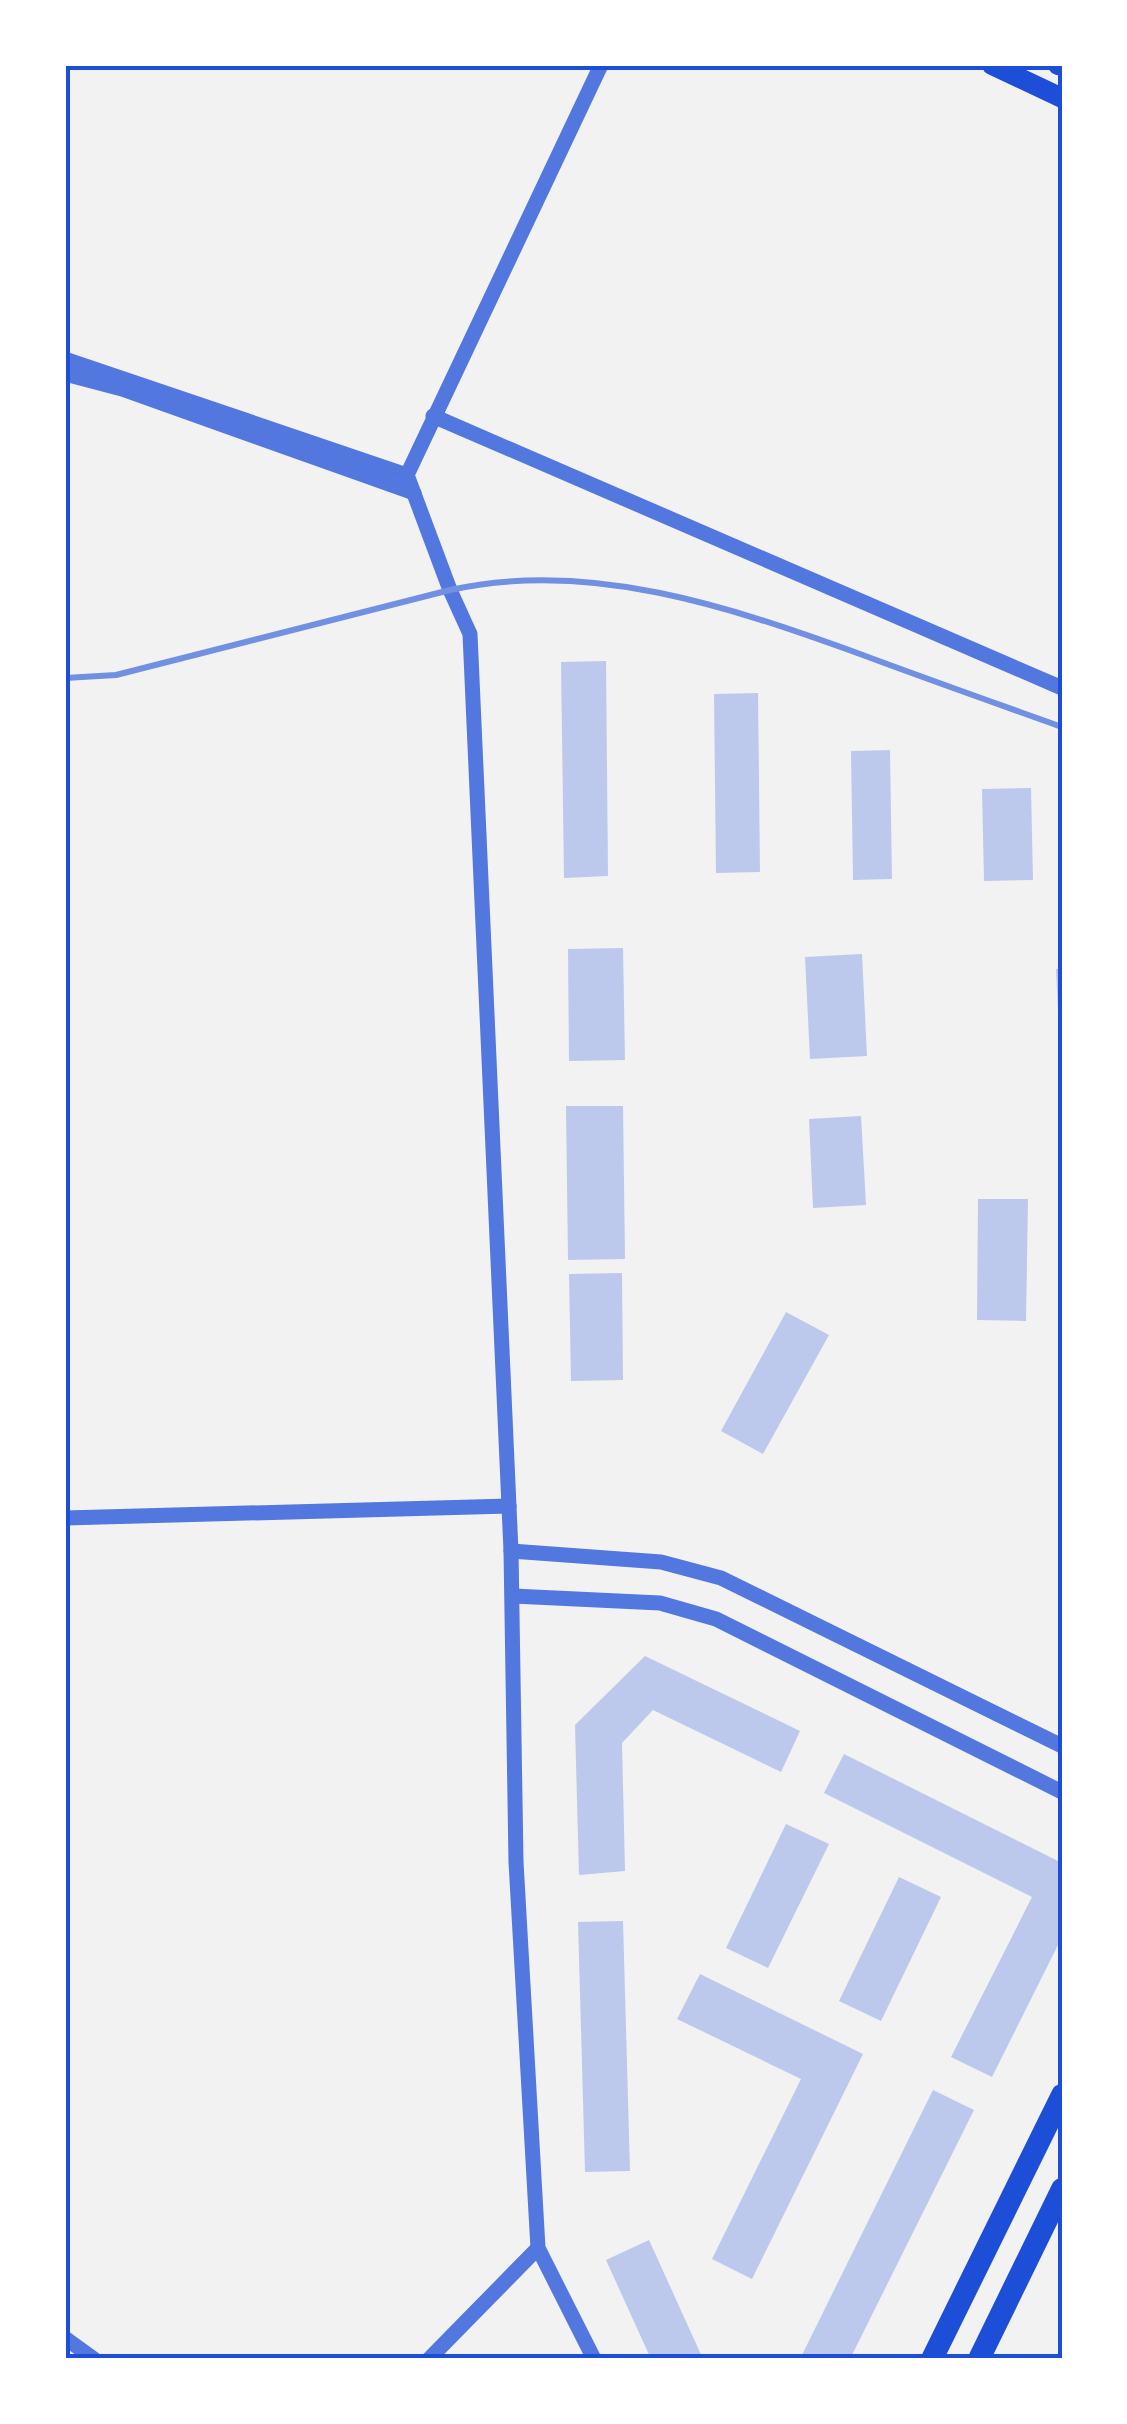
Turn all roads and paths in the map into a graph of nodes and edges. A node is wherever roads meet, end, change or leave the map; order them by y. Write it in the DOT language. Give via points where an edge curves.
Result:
graph roads {
  1 [pos="602,65"];
  2 [pos="992,65"];
  3 [pos="1062,98"];
  4 [pos="65,358"];
  5 [pos="65,374"];
  6 [pos="433,416"];
  7 [pos="407,475"];
  8 [pos="414,492"];
  9 [pos="1062,688"];
  10 [pos="509,1506"];
  11 [pos="65,1518"];
  12 [pos="511,1551"];
  13 [pos="513,1596"];
  14 [pos="1062,1746"];
  15 [pos="1062,1792"];
  16 [pos="1062,2095"];
  17 [pos="1062,2189"];
  18 [pos="538,2248"];
  19 [pos="65,2338"];
  20 [pos="94,2359"];
  21 [pos="429,2359"];
  22 [pos="594,2359"];
  23 [pos="932,2359"];
  24 [pos="979,2359"];
  1 -- 6 [label="street"];
  2 -- 3 [label="main road"];
  4 -- 7 [label="street"];
  5 -- 8 [label="street"];
  6 -- 7 [label="street"];
  6 -- 9 [label="street"];
  7 -- 8 [label="street"];
  8 -- 10 [label="street" via="470,634"];
  10 -- 11 [label="street"];
  10 -- 12 [label="street"];
  12 -- 13 [label="street"];
  12 -- 14 [label="street" via="661,1562 721,1578"];
  13 -- 15 [label="street" via="660,1603 716,1619"];
  13 -- 18 [label="street" via="516,1862"];
  16 -- 23 [label="highway"];
  17 -- 24 [label="highway"];
  18 -- 21 [label="street"];
  18 -- 22 [label="street"];
  19 -- 20 [label="street"];
}
